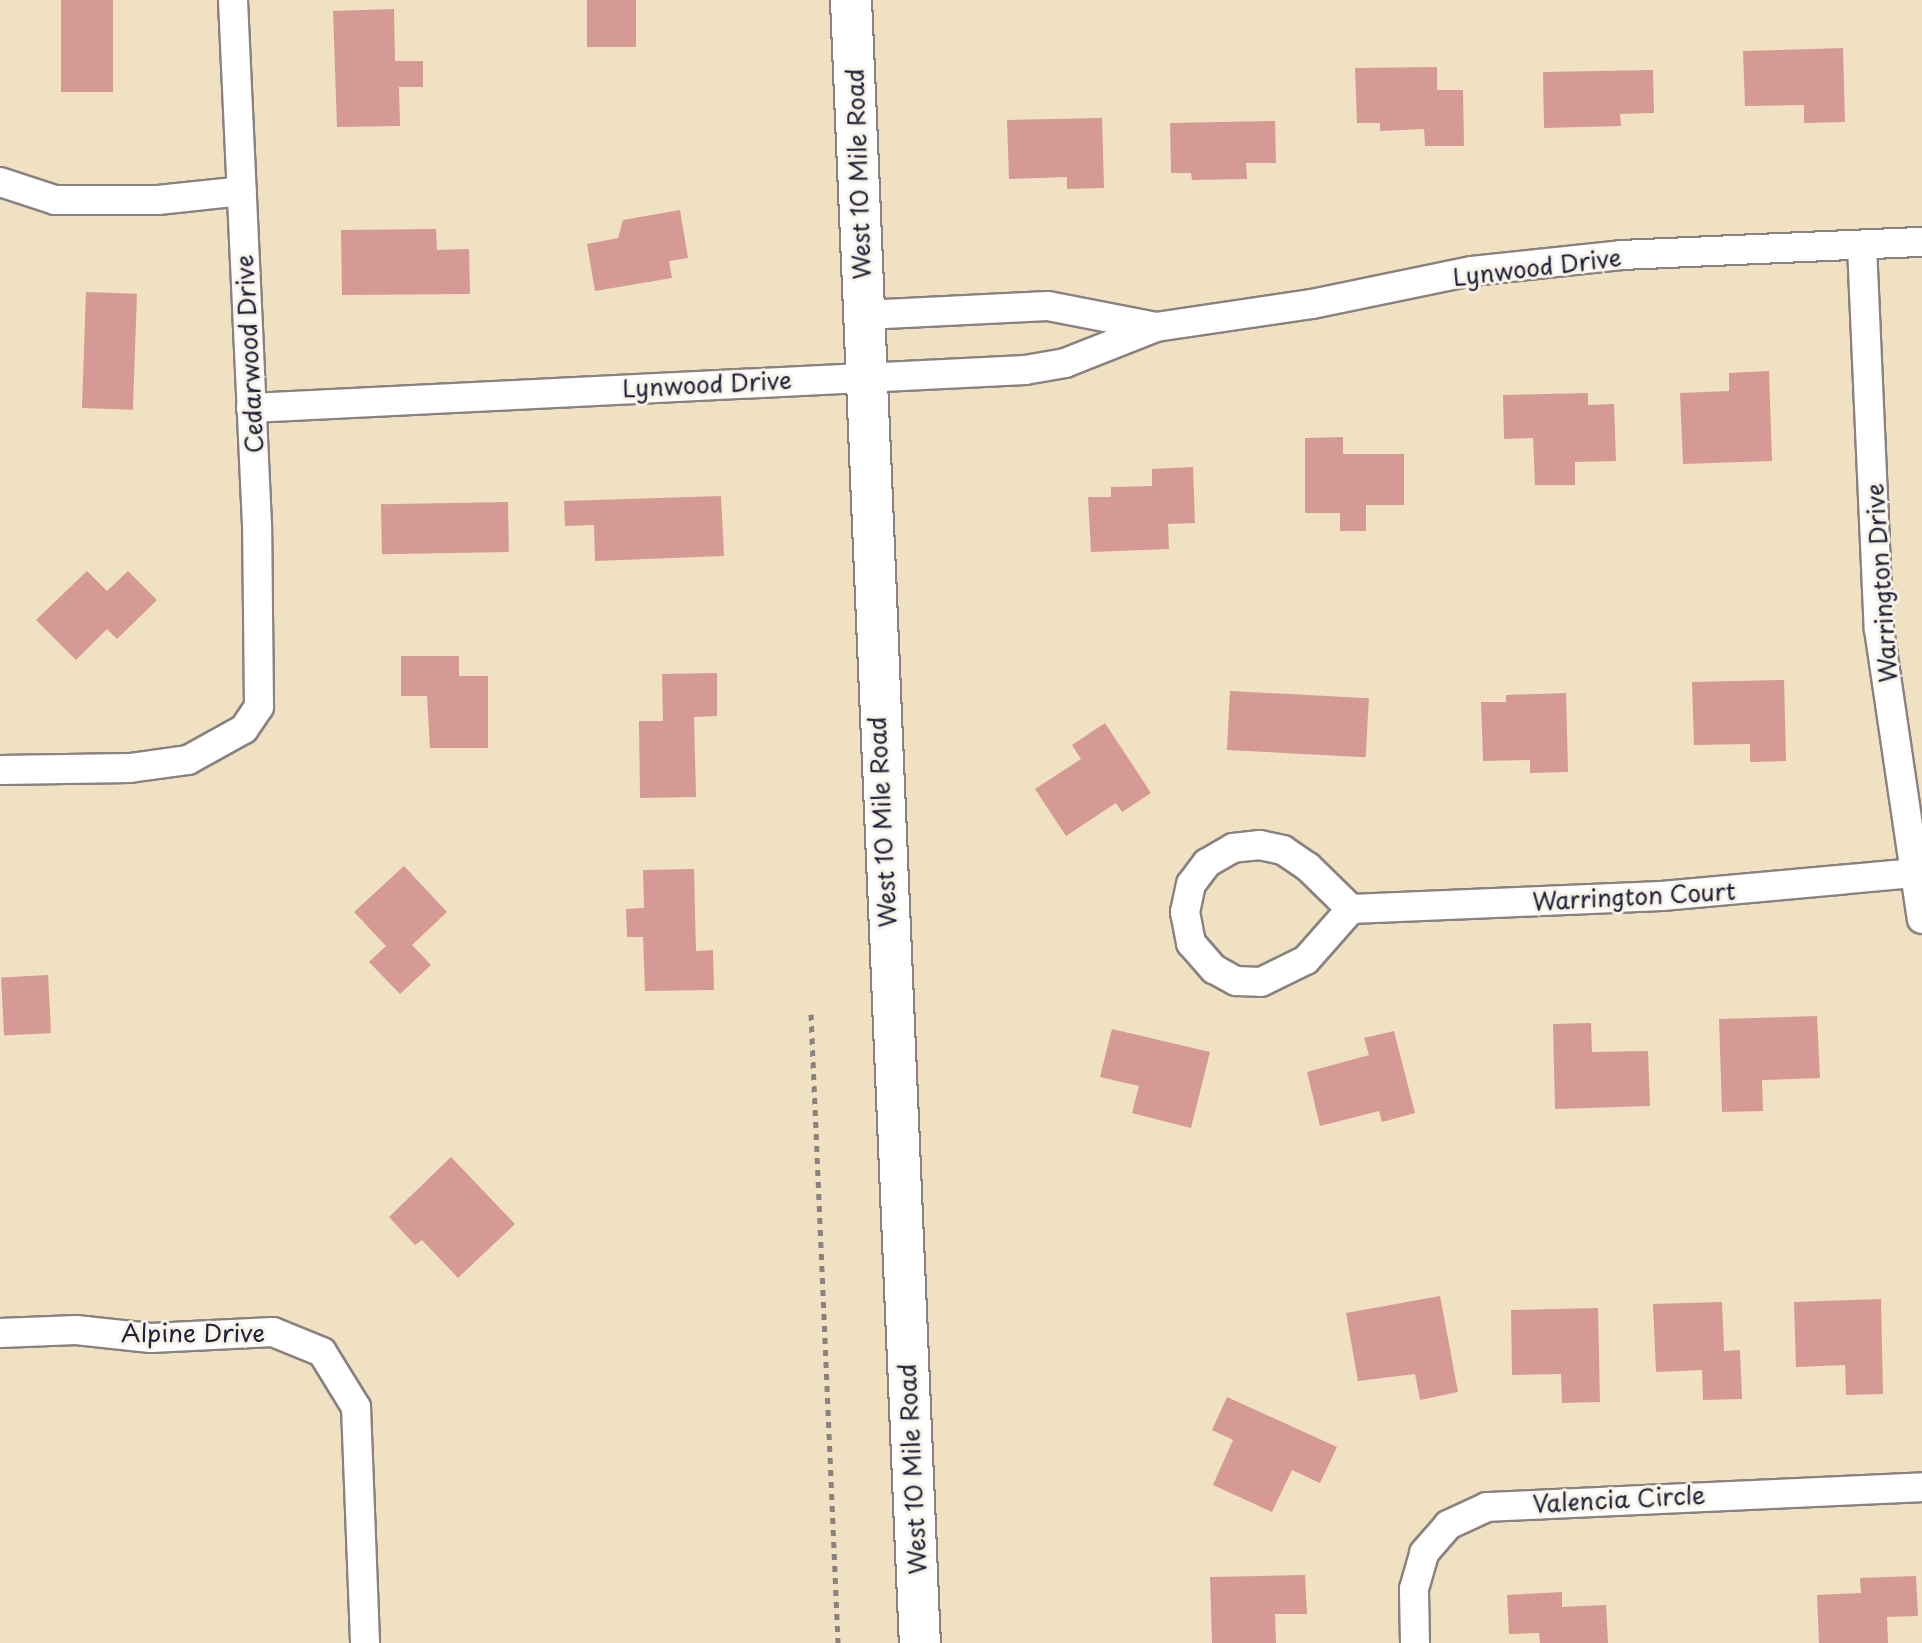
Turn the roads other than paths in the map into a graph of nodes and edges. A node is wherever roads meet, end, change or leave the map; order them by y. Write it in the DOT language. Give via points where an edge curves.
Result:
graph roads {
  1 [pos="233,0"];
  2 [pos="851,0"];
  3 [pos="0,182"];
  4 [pos="242,191"];
  5 [pos="1922,242"];
  6 [pos="1862,246"];
  7 [pos="864,315"];
  8 [pos="1156,327"];
  9 [pos="866,376"];
  10 [pos="251,408"];
  11 [pos="0,770"];
  12 [pos="1916,873"];
  13 [pos="1351,909"];
  14 [pos="1922,919"];
  15 [pos="0,1333"];
  16 [pos="1922,1487"];
  17 [pos="365,1643"];
  18 [pos="920,1643"];
  19 [pos="1415,1643"];
  1 -- 4 [label="street, Cedarwood Drive"];
  2 -- 7 [label="main road, West 10 Mile Road"];
  3 -- 4 [label="street" via="55,200 158,200"];
  4 -- 10 [label="street, Cedarwood Drive"];
  5 -- 6 [label="street, Lynwood Drive"];
  6 -- 8 [label="street, Lynwood Drive" via="1542,261"];
  6 -- 12 [label="street, Warrington Drive" via="1879,629"];
  7 -- 8 [label="street, Lynwood Drive" via="1048,306"];
  7 -- 9 [label="main road, West 10 Mile Road"];
  8 -- 9 [label="street, Lynwood Drive" via="1052,366"];
  9 -- 10 [label="street, Lynwood Drive"];
  9 -- 18 [label="main road, West 10 Mile Road"];
  10 -- 11 [label="street, Cedarwood Drive" via="259,707 244,729 188,760 130,768"];
  12 -- 13 [label="street, Warrington Court" via="1662,896"];
  12 -- 14 [label="street, Warrington Drive"];
  13 -- 13 [label="street" via="1306,960 1261,982 1236,981 1214,969 1191,943 1185,912 1191,884 1207,863 1233,848 1260,845 1283,850 1308,867"];
  15 -- 17 [label="street, Alpine Drive" via="76,1330 151,1338 273,1332 322,1352 356,1407"];
  16 -- 19 [label="street, Valencia Circle" via="1487,1507 1448,1525 1424,1553 1414,1589"];
}
